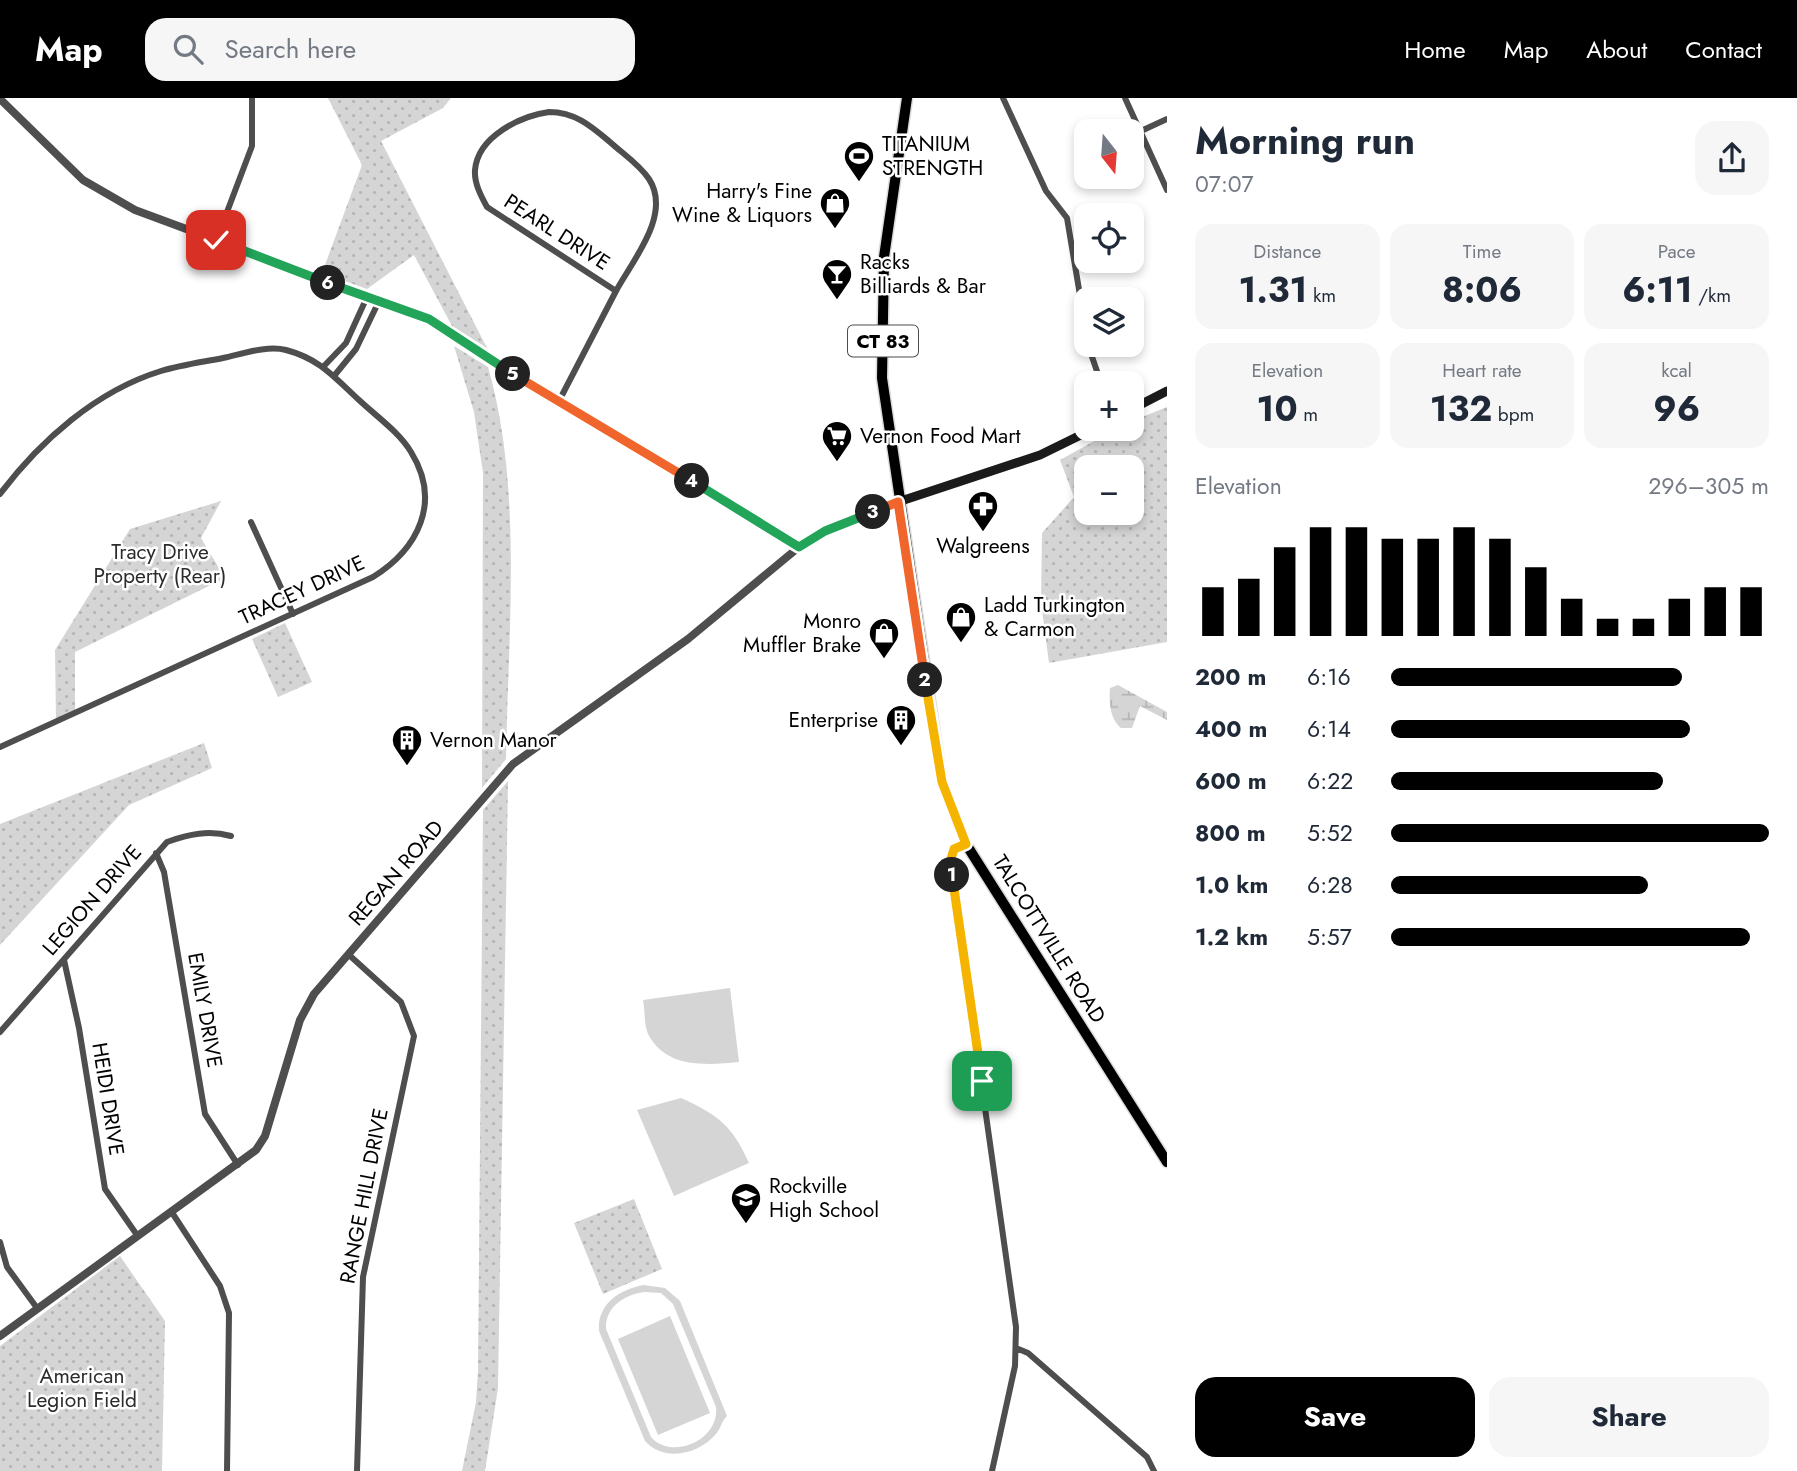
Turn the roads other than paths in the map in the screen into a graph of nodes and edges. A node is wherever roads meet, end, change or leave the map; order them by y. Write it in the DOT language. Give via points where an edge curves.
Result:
graph roads {
  1 [pos="252,98"];
  2 [pos="907,98"];
  3 [pos="1003,98"];
  4 [pos="1125,98"];
  5 [pos="0,99"];
  6 [pos="1135,119"];
  7 [pos="1167,119"];
  8 [pos="1144,130"];
  9 [pos="1144,138"];
  10 [pos="1167,190"];
  11 [pos="216,240"];
  12 [pos="1079,287"];
  13 [pos="616,291"];
  14 [pos="367,298"];
  15 [pos="379,301"];
  16 [pos="324,366"];
  17 [pos="334,376"];
  18 [pos="1167,391"];
  19 [pos="559,401"];
  20 [pos="1144,403"];
  21 [pos="1074,438"];
  22 [pos="0,494"];
  23 [pos="898,502"];
  24 [pos="251,522"];
  25 [pos="799,547"];
  26 [pos="293,614"];
  27 [pos="0,747"];
  28 [pos="232,836"];
  29 [pos="966,844"];
  30 [pos="156,853"];
  31 [pos="348,954"];
  32 [pos="64,960"];
  33 [pos="0,1032"];
  34 [pos="1167,1162"];
  35 [pos="238,1165"];
  36 [pos="171,1211"];
  37 [pos="137,1234"];
  38 [pos="0,1242"];
  39 [pos="37,1308"];
  40 [pos="0,1336"];
  41 [pos="1016,1348"];
  42 [pos="228,1471"];
  43 [pos="357,1471"];
  44 [pos="992,1471"];
  45 [pos="1154,1471"];
  1 -- 11 [label="street" via="252,146"];
  2 -- 23 [label="main road, TALCOTTVILLE ROAD / CT 83" via="884,257 882,379"];
  3 -- 12 [label="street" via="1046,191 1067,218"];
  4 -- 6 [label="street"];
  5 -- 11 [label="street" via="57,157 108,197"];
  7 -- 8 [label="street"];
  9 -- 10 [label="street"];
  11 -- 14 [label="street"];
  13 -- 13 [label="street, PEARL DRIVE" via="654,222 655,192 645,174 591,126 563,112 533,114 492,138 475,170 487,207"];
  13 -- 19 [label="street, PEARL DRIVE"];
  14 -- 15 [label="street"];
  14 -- 16 [label="street" via="346,343"];
  15 -- 17 [label="street" via="356,349"];
  15 -- 19 [label="street" via="429,319"];
  16 -- 17 [label="street, TRACEY DRIVE"];
  16 -- 22 [label="street" via="282,349 162,370 138,379 75,417"];
  17 -- 26 [label="street, TRACEY DRIVE" via="411,452 424,488 424,509 415,539 394,564"];
  18 -- 20 [label="main road"];
  19 -- 25 [label="street"];
  21 -- 23 [label="main road" via="1040,455"];
  23 -- 25 [label="street, REGAN ROAD" via="825,531"];
  23 -- 29 [label="main road, TALCOTTVILLE ROAD / CT 83" via="938,760"];
  24 -- 26 [label="street"];
  25 -- 31 [label="street, REGAN ROAD" via="680,646 513,764"];
  26 -- 27 [label="street, TRACEY DRIVE"];
  28 -- 30 [label="street, LEGION DRIVE" via="187,834 167,842"];
  29 -- 34 [label="main road, TALCOTTVILLE ROAD / CT 83"];
  29 -- 41 [label="street" via="954,849 950,862"];
  30 -- 32 [label="street, LEGION DRIVE"];
  30 -- 35 [label="street, EMILY DRIVE" via="164,872 205,1114"];
  31 -- 35 [label="street, REGAN ROAD" via="304,1010 265,1136"];
  31 -- 43 [label="street, RANGE HILL DRIVE" via="401,1002 414,1036 363,1277"];
  32 -- 33 [label="street, LEGION DRIVE"];
  32 -- 37 [label="street, HEIDI DRIVE" via="105,1189"];
  35 -- 36 [label="street, REGAN ROAD"];
  36 -- 37 [label="street, REGAN ROAD"];
  36 -- 42 [label="street" via="212,1271 229,1313"];
  37 -- 39 [label="street, REGAN ROAD"];
  38 -- 39 [label="street" via="7,1267"];
  39 -- 40 [label="street, REGAN ROAD"];
  41 -- 44 [label="street" via="1008,1408"];
  41 -- 45 [label="street" via="1028,1353 1147,1457"];
}
